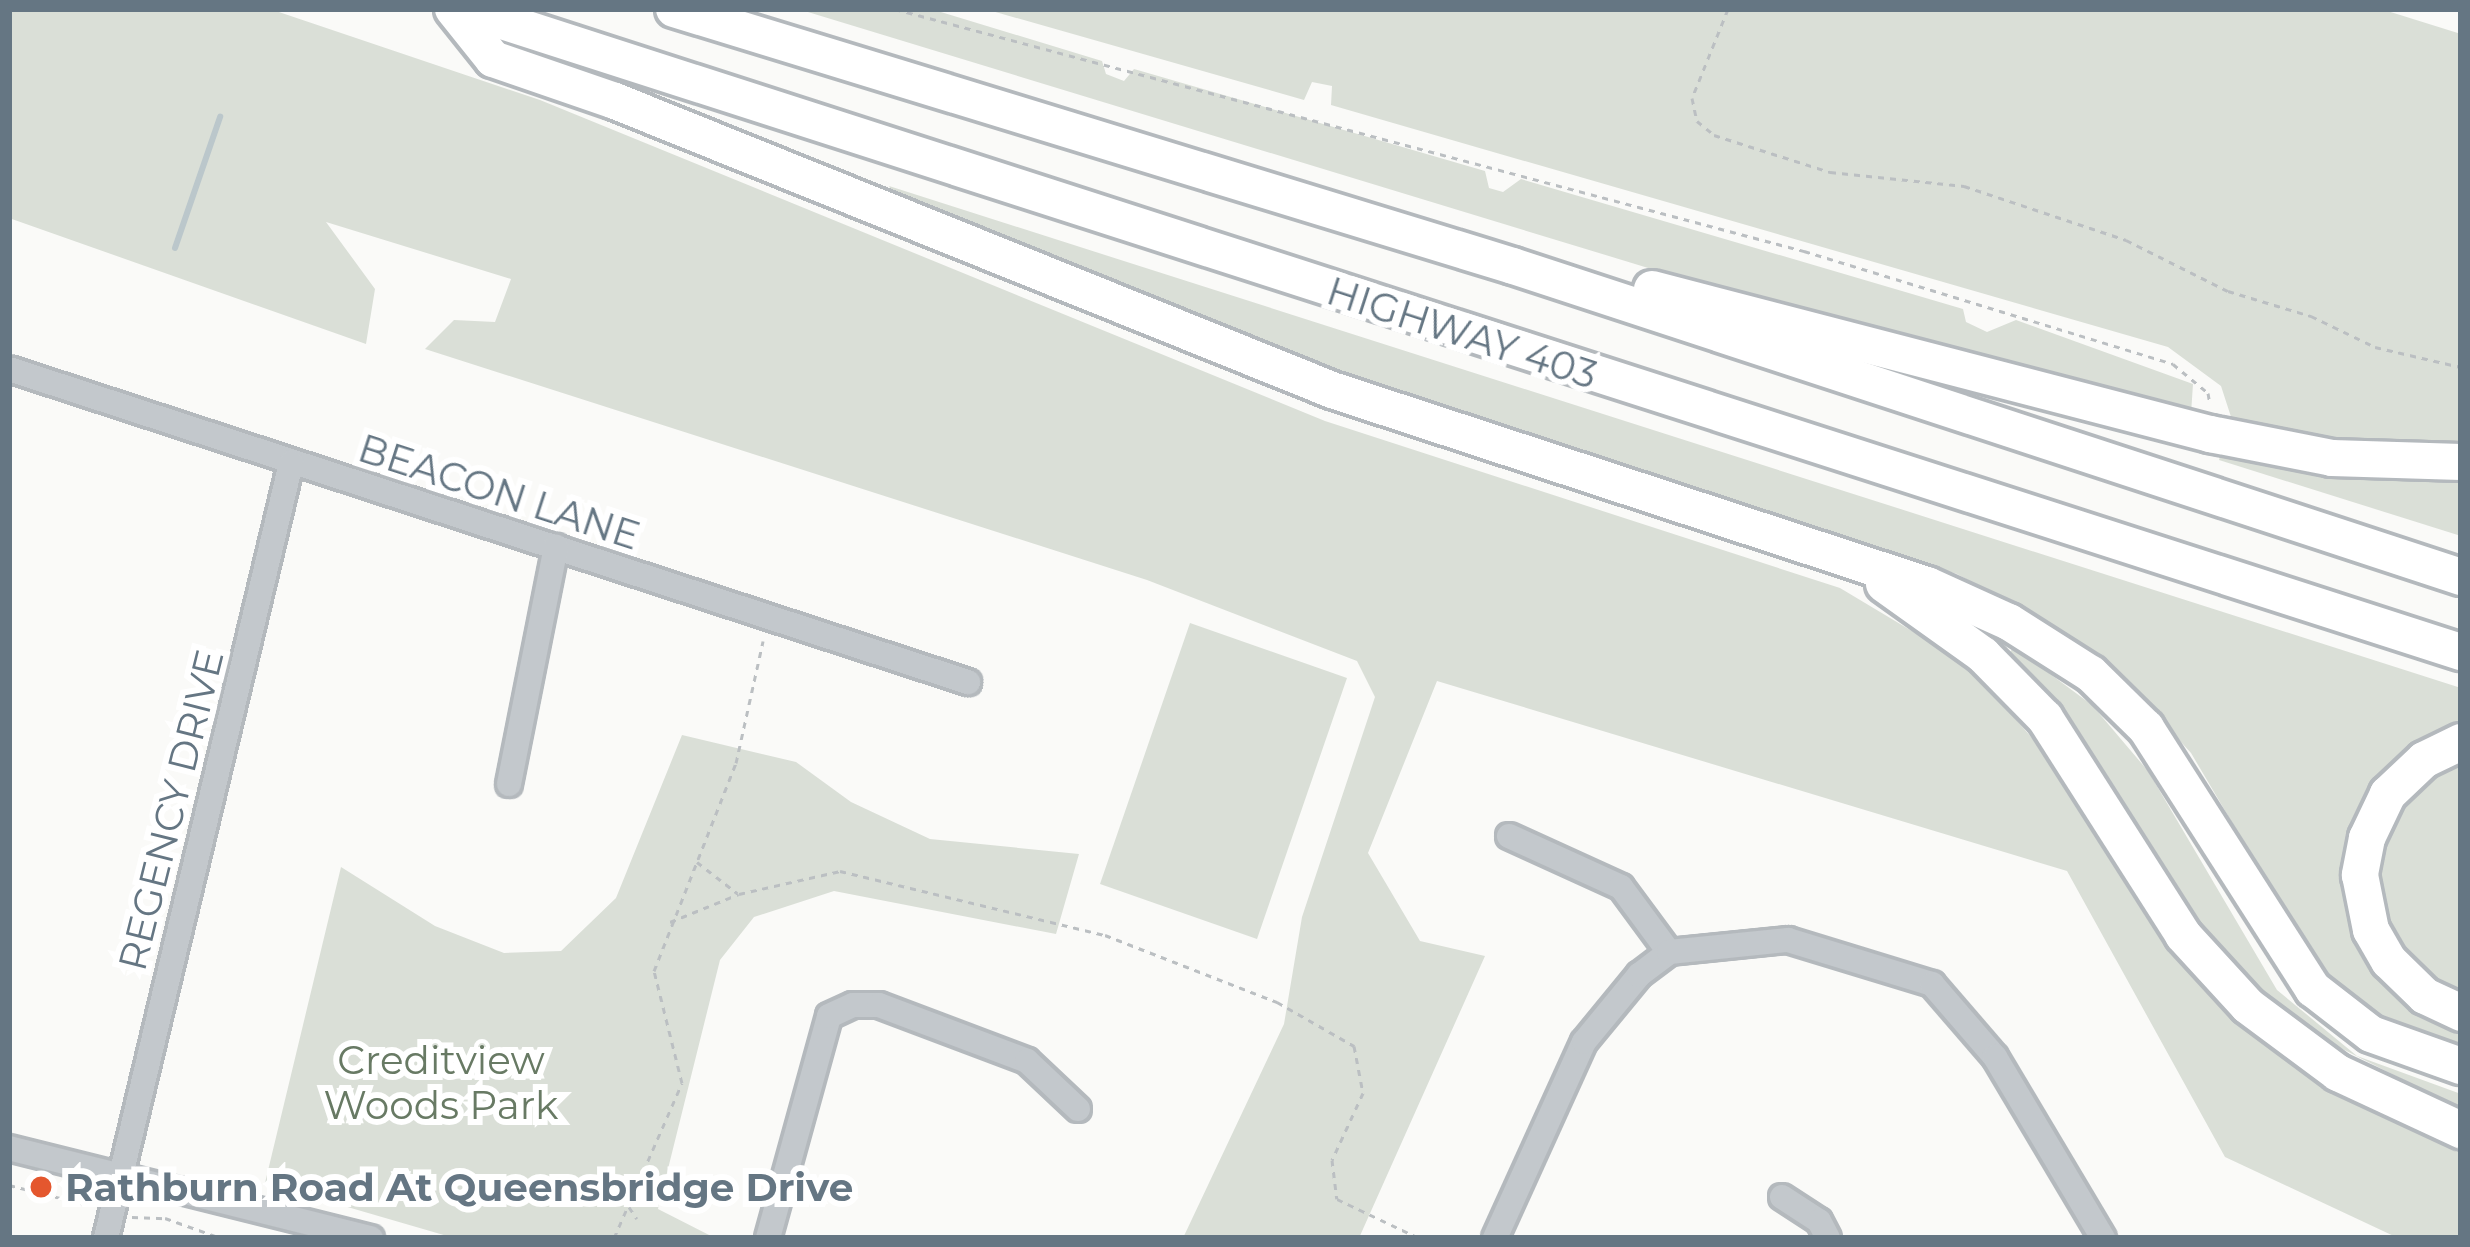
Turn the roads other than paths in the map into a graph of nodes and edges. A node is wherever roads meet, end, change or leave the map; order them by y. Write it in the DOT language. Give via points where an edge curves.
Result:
graph roads {
  1 [pos="453,9"];
  2 [pos="465,9"];
  3 [pos="674,9"];
  4 [pos="1514,266"];
  5 [pos="9,369"];
  6 [pos="2461,462"];
  7 [pos="291,463"];
  8 [pos="556,547"];
  9 [pos="1856,565"];
  10 [pos="2461,577"];
  11 [pos="2461,652"];
  12 [pos="968,682"];
  13 [pos="2461,742"];
  14 [pos="509,784"];
  15 [pos="1509,836"];
  16 [pos="1670,952"];
  17 [pos="2461,1013"];
  18 [pos="2461,1066"];
  19 [pos="1078,1109"];
  20 [pos="2461,1130"];
  21 [pos="9,1148"];
  22 [pos="121,1174"];
  23 [pos="1782,1196"];
  24 [pos="106,1238"];
  25 [pos="371,1238"];
  26 [pos="768,1238"];
  27 [pos="1495,1238"];
  28 [pos="1828,1238"];
  29 [pos="2103,1238"];
  1 -- 9 [label="highway" via="493,59 1331,390"];
  2 -- 11 [label="highway, HIGHWAY 403"];
  3 -- 4 [label="highway, HIGHWAY 403"];
  4 -- 6 [label="highway" via="1592,272 2210,434 2332,458"];
  4 -- 10 [label="highway, HIGHWAY 403"];
  5 -- 7 [label="street, BEACON LANE"];
  7 -- 8 [label="street, BEACON LANE"];
  7 -- 22 [label="street, REGENCY DRIVE"];
  8 -- 12 [label="street, BEACON LANE"];
  8 -- 14 [label="street"];
  9 -- 18 [label="highway" via="2009,622 2091,674 2175,765 2273,937 2313,989 2371,1034"];
  9 -- 20 [label="highway" via="1983,655 2045,718 2183,935 2248,1006 2338,1073"];
  13 -- 17 [label="highway" via="2424,760 2389,794 2366,838 2360,875 2372,931 2389,961 2425,996"];
  15 -- 16 [label="street" via="1621,887"];
  16 -- 27 [label="street" via="1612,1004 1584,1042"];
  16 -- 29 [label="street" via="1787,940 1932,984 1995,1057"];
  19 -- 26 [label="street" via="1027,1061 879,1006 853,1005 829,1016"];
  21 -- 22 [label="street"];
  22 -- 24 [label="street, REGENCY DRIVE"];
  22 -- 25 [label="street"];
  23 -- 28 [label="street"];
}
